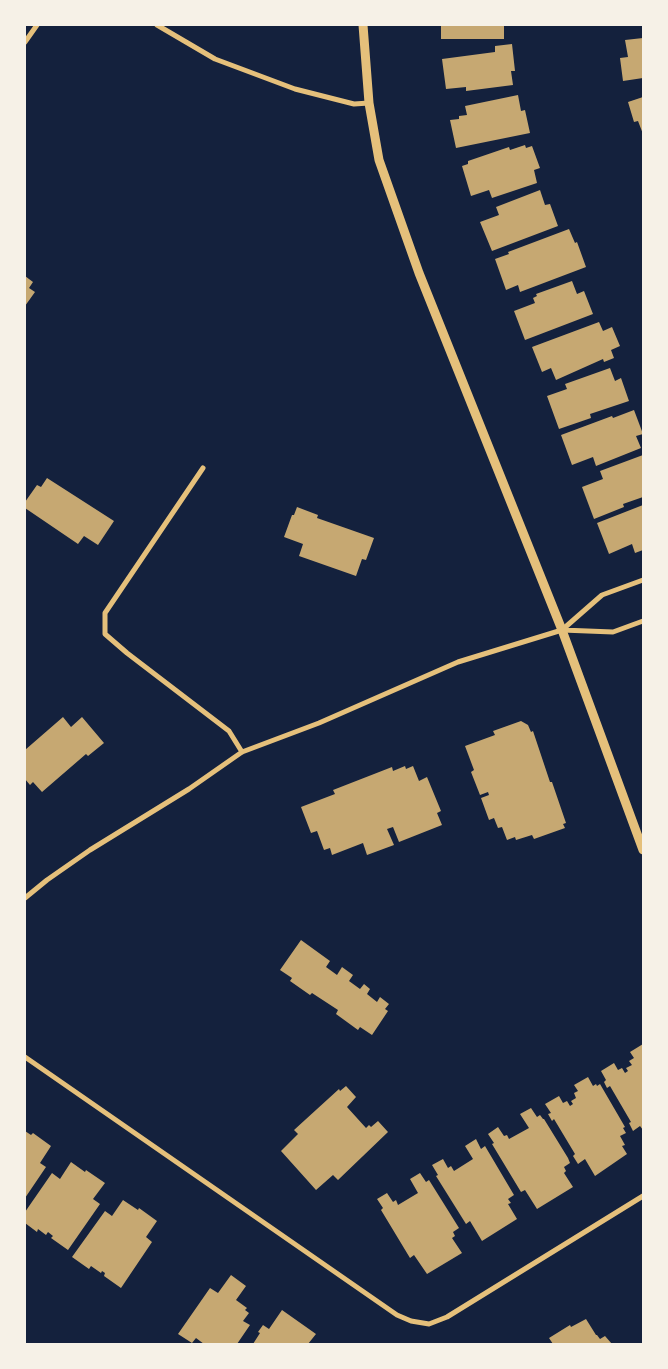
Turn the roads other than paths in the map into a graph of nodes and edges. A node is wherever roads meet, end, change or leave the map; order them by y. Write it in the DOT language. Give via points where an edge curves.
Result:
graph roads {
  1 [pos="37,25"];
  2 [pos="157,25"];
  3 [pos="363,25"];
  4 [pos="25,42"];
  5 [pos="369,103"];
  6 [pos="203,468"];
  7 [pos="643,580"];
  8 [pos="643,621"];
  9 [pos="562,630"];
  10 [pos="242,752"];
  11 [pos="643,850"];
  12 [pos="25,898"];
  13 [pos="25,1057"];
  14 [pos="643,1196"];
  1 -- 4 [label="street"];
  2 -- 5 [label="street" via="215,59 295,89 354,104"];
  3 -- 5 [label="street"];
  5 -- 9 [label="street" via="379,160 419,273"];
  6 -- 10 [label="street" via="104,613 105,634 229,731"];
  7 -- 9 [label="street" via="602,595"];
  8 -- 9 [label="street" via="614,632"];
  9 -- 10 [label="street" via="458,662 319,723"];
  9 -- 11 [label="street"];
  10 -- 12 [label="street" via="189,790 90,850"];
  13 -- 14 [label="street" via="380,1304 411,1322 429,1324 447,1317"];
}
